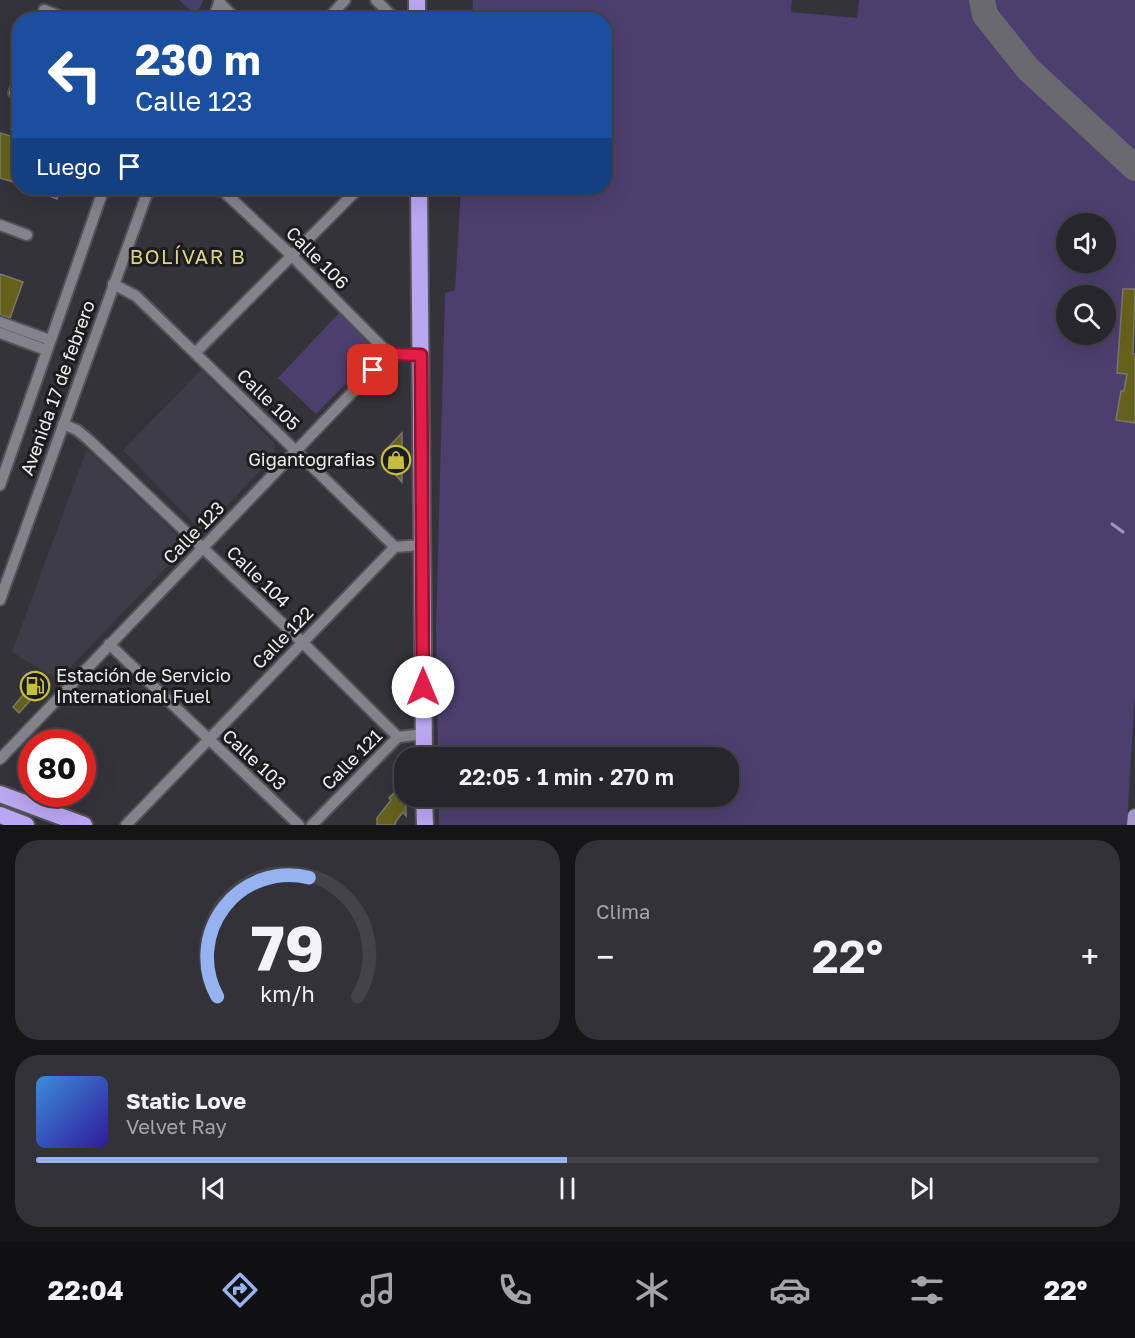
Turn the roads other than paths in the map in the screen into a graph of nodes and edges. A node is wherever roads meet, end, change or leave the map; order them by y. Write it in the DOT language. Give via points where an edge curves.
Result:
graph roads {
  1 [pos="345,0"];
  2 [pos="376,0"];
  3 [pos="219,1"];
  4 [pos="229,12"];
  5 [pos="334,12"];
  6 [pos="388,12"];
  7 [pos="102,195"];
  8 [pos="146,195"];
  9 [pos="227,195"];
  10 [pos="352,195"];
  11 [pos="416,195"];
  12 [pos="0,225"];
  13 [pos="27,235"];
  14 [pos="292,256"];
  15 [pos="113,284"];
  16 [pos="0,322"];
  17 [pos="0,333"];
  18 [pos="48,345"];
  19 [pos="195,353"];
  20 [pos="389,354"];
  21 [pos="421,355"];
  22 [pos="63,424"];
  23 [pos="297,450"];
  24 [pos="0,485"];
  25 [pos="422,544"];
  26 [pos="395,547"];
  27 [pos="203,548"];
  28 [pos="0,600"];
  29 [pos="302,642"];
  30 [pos="110,644"];
  31 [pos="424,734"];
  32 [pos="398,737"];
  33 [pos="209,740"];
  34 [pos="424,747"];
  35 [pos="0,759"];
  36 [pos="0,794"];
  37 [pos="424,807"];
  38 [pos="0,815"];
  39 [pos="1135,816"];
  40 [pos="78,824"];
  41 [pos="26,825"];
  42 [pos="126,825"];
  43 [pos="299,825"];
  44 [pos="312,825"];
  45 [pos="425,825"];
  46 [pos="1134,825"];
  1 -- 5 [label="street"];
  2 -- 6 [label="street"];
  3 -- 4 [label="street"];
  7 -- 18 [label="street"];
  8 -- 15 [label="street, Avenida 17 de febrero"];
  9 -- 14 [label="street, Calle 106"];
  10 -- 14 [label="street"];
  11 -- 21 [label="highway"];
  12 -- 13 [label="street"];
  14 -- 19 [label="street"];
  14 -- 20 [label="street, Calle 106"];
  15 -- 19 [label="street, Calle 105" via="136,296"];
  15 -- 22 [label="street, Avenida 17 de febrero"];
  16 -- 18 [label="street"];
  17 -- 18 [label="street"];
  18 -- 24 [label="street"];
  19 -- 23 [label="street, Calle 105"];
  20 -- 21 [label="street"];
  20 -- 23 [label="street, Calle 123"];
  21 -- 25 [label="highway"];
  22 -- 27 [label="street, Calle 104" via="89,440"];
  22 -- 28 [label="street, Avenida 17 de febrero"];
  23 -- 26 [label="street, Calle 105"];
  23 -- 27 [label="street, Calle 123"];
  25 -- 26 [label="street"];
  25 -- 31 [label="highway"];
  26 -- 29 [label="street, Calle 122"];
  27 -- 29 [label="street, Calle 104"];
  27 -- 30 [label="street, Calle 123"];
  29 -- 32 [label="street, Calle 104"];
  29 -- 33 [label="street, Calle 122"];
  30 -- 33 [label="street, Calle 103"];
  30 -- 35 [label="street, Calle 123"];
  31 -- 32 [label="street, Calle 121"];
  31 -- 34 [label="highway"];
  32 -- 44 [label="street, Calle 121"];
  33 -- 42 [label="street, Calle 122"];
  33 -- 43 [label="street, Calle 103"];
  36 -- 40 [label="highway"];
  37 -- 45 [label="highway"];
  38 -- 41 [label="highway"];
  39 -- 46 [label="main road"];
}
